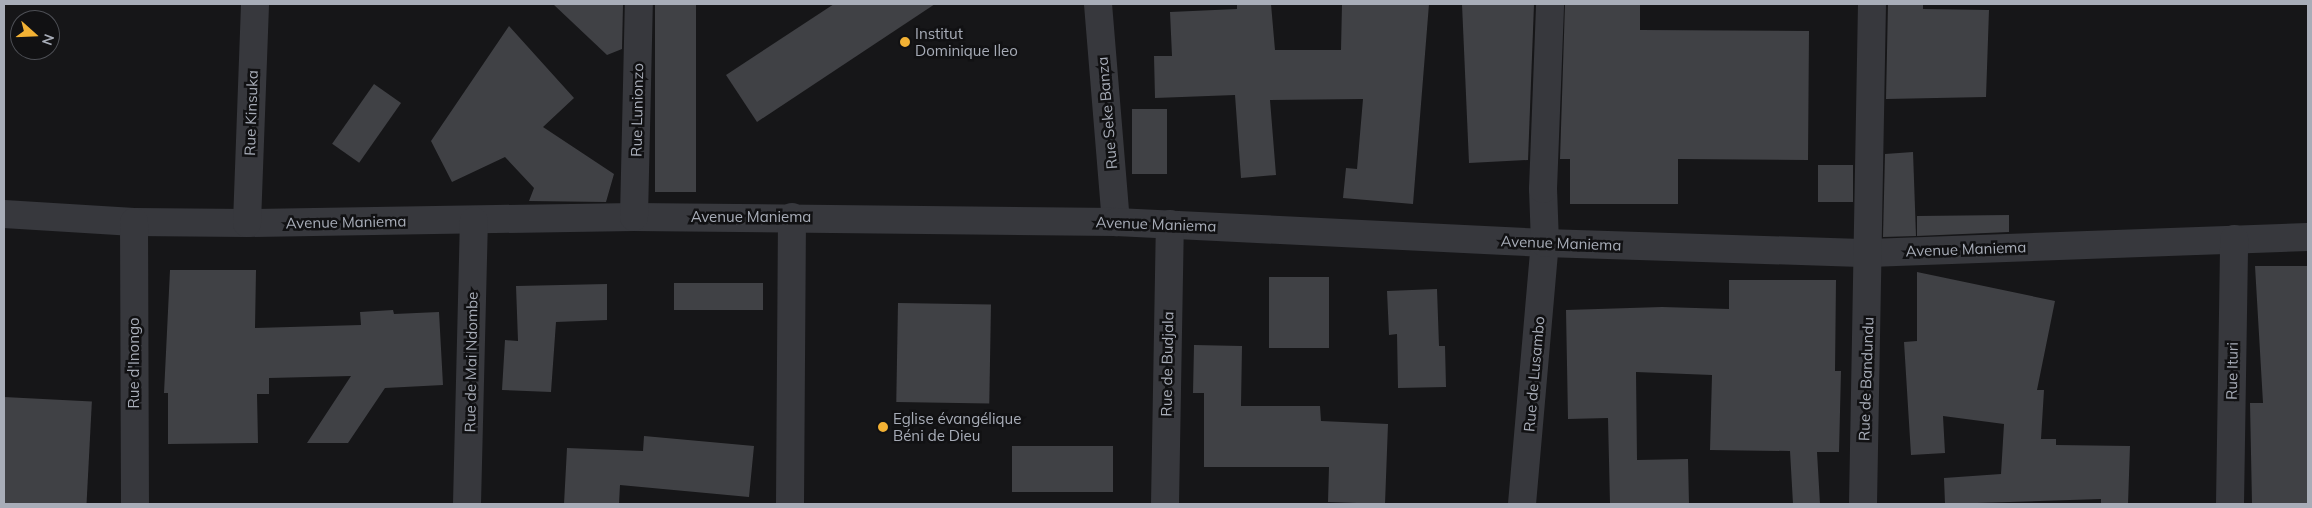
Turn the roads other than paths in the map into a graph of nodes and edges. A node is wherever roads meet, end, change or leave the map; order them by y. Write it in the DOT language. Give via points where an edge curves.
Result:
graph roads {
  1 [pos="255,4"];
  2 [pos="639,4"];
  3 [pos="1098,4"];
  4 [pos="1550,4"];
  5 [pos="1872,4"];
  6 [pos="4,214"];
  7 [pos="634,216"];
  8 [pos="792,217"];
  9 [pos="474,221"];
  10 [pos="134,222"];
  11 [pos="1116,222"];
  12 [pos="247,223"];
  13 [pos="1170,224"];
  14 [pos="2308,237"];
  15 [pos="2234,239"];
  16 [pos="1545,243"];
  17 [pos="1869,253"];
  18 [pos="135,504"];
  19 [pos="467,504"];
  20 [pos="790,504"];
  21 [pos="1165,504"];
  22 [pos="1522,504"];
  23 [pos="1863,504"];
  24 [pos="2230,504"];
  1 -- 12 [label="street, Rue Kinsuka"];
  2 -- 7 [label="street, Rue Lunionzo"];
  3 -- 11 [label="street, Rue Seke Banza"];
  4 -- 16 [label="street, Rue de Lusambo" via="1543,189"];
  5 -- 17 [label="street, Rue de Bandundu"];
  6 -- 10 [label="street, Avenue Maniema"];
  7 -- 8 [label="street, Avenue Maniema"];
  7 -- 9 [label="street, Avenue Maniema"];
  8 -- 11 [label="street, Avenue Maniema"];
  8 -- 20 [label="street"];
  9 -- 12 [label="street, Avenue Maniema"];
  9 -- 19 [label="street, Rue de Mai Ndombe"];
  10 -- 12 [label="street, Avenue Maniema"];
  10 -- 18 [label="street, Rue d'Inongo"];
  11 -- 13 [label="street, Avenue Maniema"];
  13 -- 16 [label="street, Avenue Maniema"];
  13 -- 21 [label="street, Rue de Budjala"];
  14 -- 15 [label="street, Avenue Maniema"];
  15 -- 17 [label="street, Avenue Maniema"];
  15 -- 24 [label="street, Rue Ituri"];
  16 -- 17 [label="street, Avenue Maniema"];
  16 -- 22 [label="street, Rue de Lusambo"];
  17 -- 23 [label="street, Rue de Bandundu"];
}
